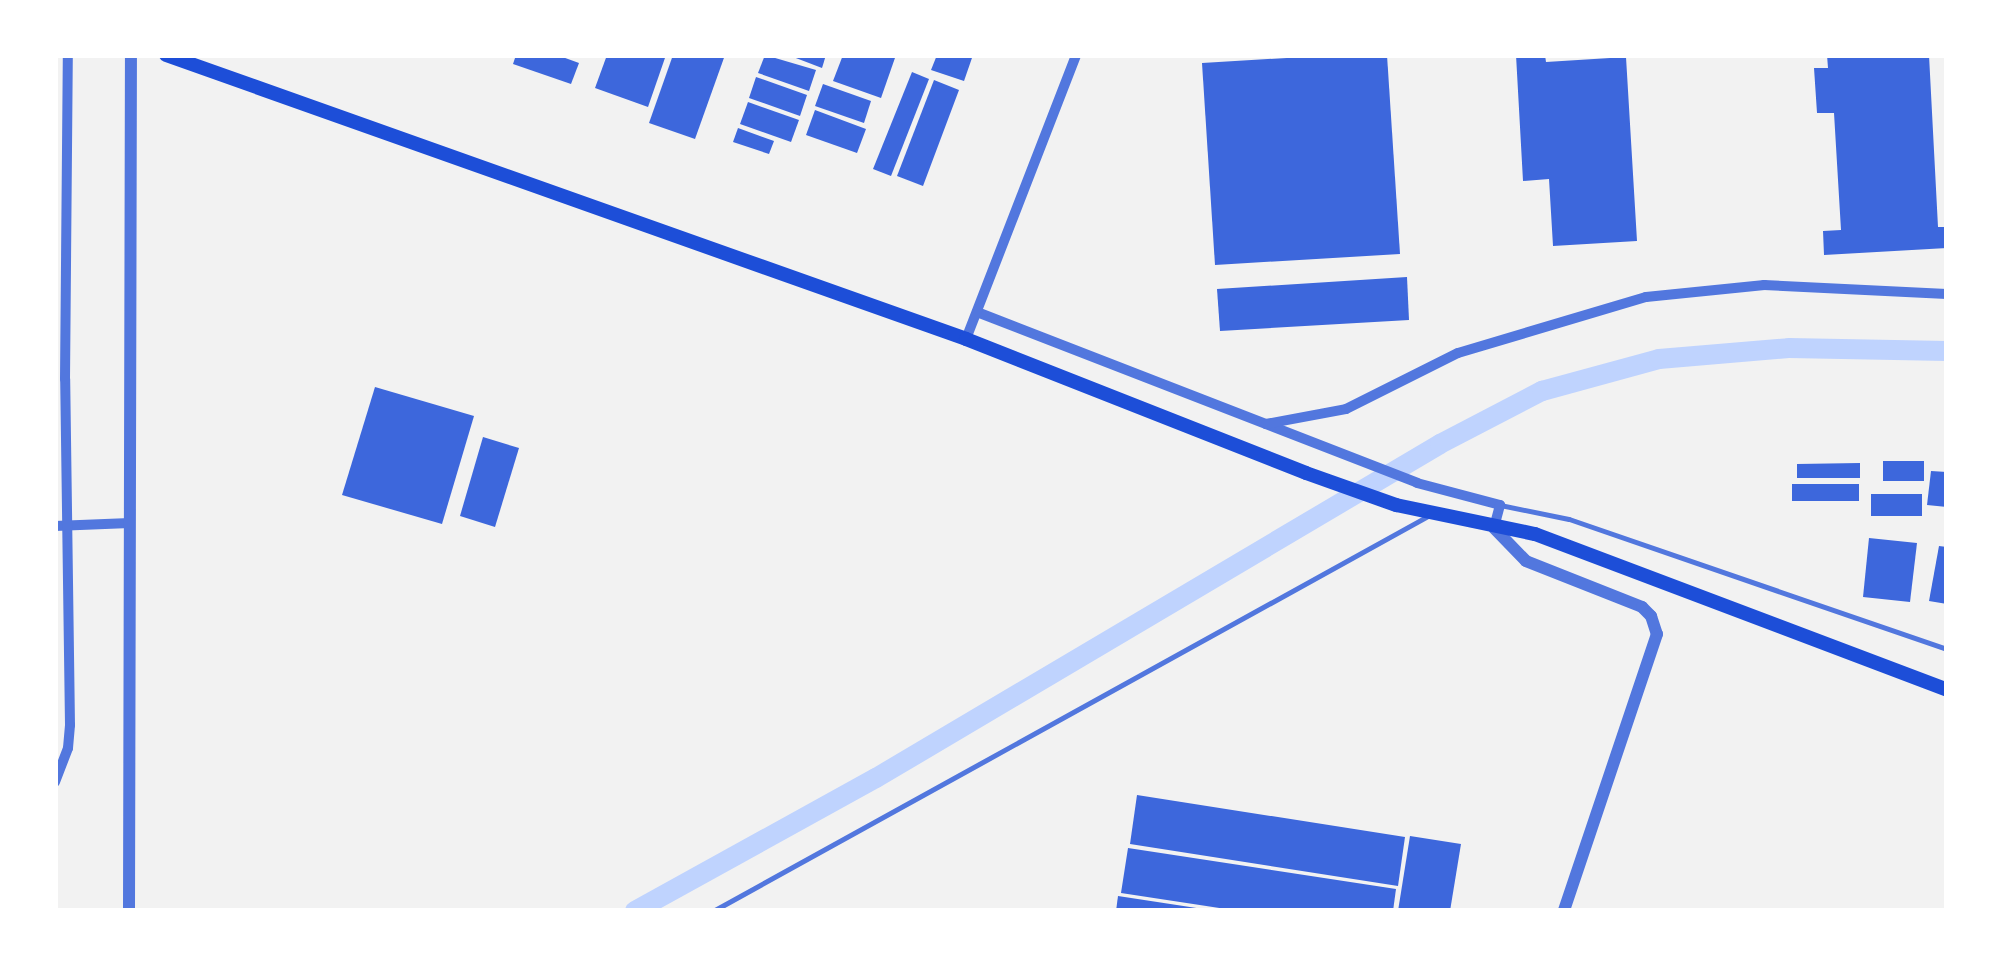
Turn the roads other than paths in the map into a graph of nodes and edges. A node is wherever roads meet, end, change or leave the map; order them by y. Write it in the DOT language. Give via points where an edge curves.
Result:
graph roads {
  1 [pos="68,55"];
  2 [pos="131,55"];
  3 [pos="166,55"];
  4 [pos="1076,55"];
  5 [pos="1947,294"];
  6 [pos="977,312"];
  7 [pos="966,339"];
  8 [pos="60,379"];
  9 [pos="1266,424"];
  10 [pos="1500,505"];
  11 [pos="1432,514"];
  12 [pos="130,523"];
  13 [pos="55,526"];
  14 [pos="70,526"];
  15 [pos="1494,528"];
  16 [pos="1947,649"];
  17 [pos="1947,690"];
  18 [pos="55,782"];
  19 [pos="129,911"];
  20 [pos="713,911"];
  21 [pos="1564,911"];
  1 -- 8 [label="street"];
  2 -- 12 [label="street"];
  3 -- 7 [label="main road"];
  4 -- 6 [label="street"];
  5 -- 9 [label="street" via="1764,285 1646,298 1458,353 1346,409"];
  6 -- 7 [label="street"];
  6 -- 9 [label="street"];
  7 -- 11 [label="main road" via="1306,473"];
  8 -- 14 [label="street"];
  9 -- 10 [label="street" via="1417,483"];
  10 -- 15 [label="street"];
  10 -- 16 [label="lane" via="1569,519"];
  11 -- 15 [label="main road"];
  11 -- 20 [label="lane"];
  12 -- 14 [label="street"];
  12 -- 19 [label="street"];
  13 -- 14 [label="street"];
  14 -- 18 [label="street" via="70,724"];
  15 -- 17 [label="main road" via="1554,541"];
  15 -- 21 [label="street" via="1526,561 1642,608 1657,634"];
}
